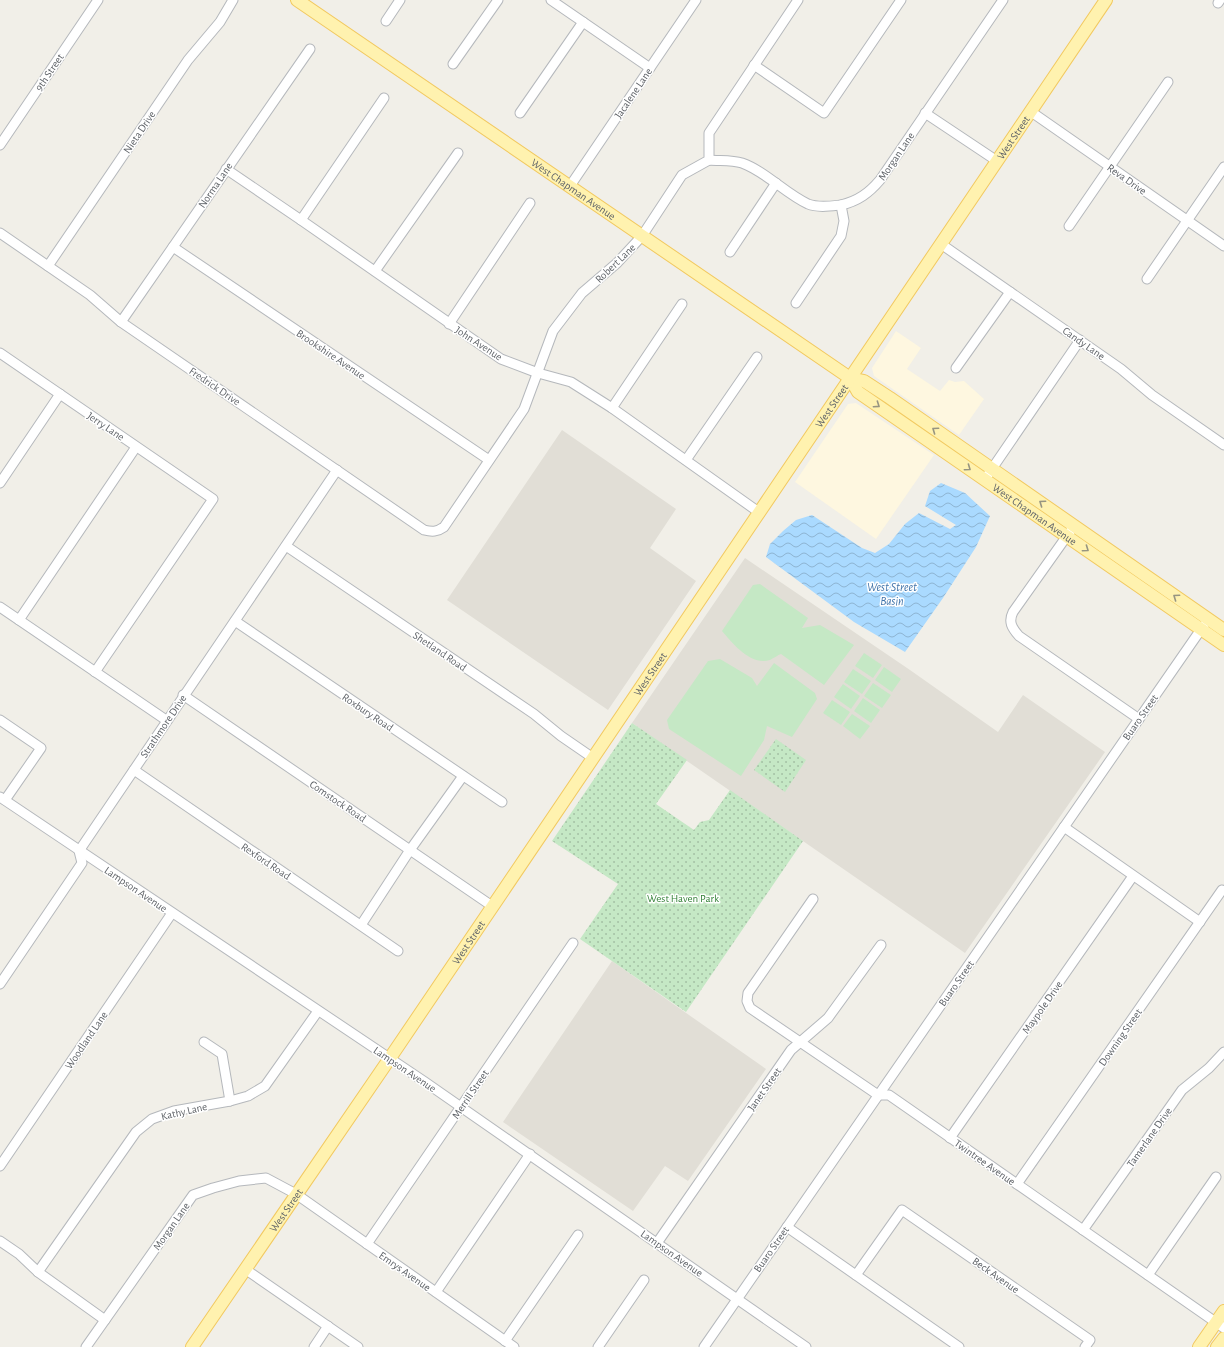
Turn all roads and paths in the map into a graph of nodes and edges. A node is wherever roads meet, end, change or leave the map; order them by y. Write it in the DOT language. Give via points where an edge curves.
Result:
graph roads {
  1 [pos="98,0"];
  2 [pos="234,0"];
  3 [pos="297,0"];
  4 [pos="400,0"];
  5 [pos="498,0"];
  6 [pos="551,0"];
  7 [pos="696,0"];
  8 [pos="798,0"];
  9 [pos="901,0"];
  10 [pos="1003,0"];
  11 [pos="1106,0"];
  12 [pos="386,21"];
  13 [pos="583,22"];
  14 [pos="310,49"];
  15 [pos="453,64"];
  16 [pos="754,65"];
  17 [pos="650,68"];
  18 [pos="1168,82"];
  19 [pos="384,98"];
  20 [pos="1030,112"];
  21 [pos="520,113"];
  22 [pos="925,113"];
  23 [pos="0,145"];
  24 [pos="458,153"];
  25 [pos="709,160"];
  26 [pos="997,161"];
  27 [pos="1110,167"];
  28 [pos="1224,167"];
  29 [pos="226,169"];
  30 [pos="776,183"];
  31 [pos="570,186"];
  32 [pos="530,203"];
  33 [pos="841,205"];
  34 [pos="301,220"];
  35 [pos="1187,220"];
  36 [pos="1069,226"];
  37 [pos="0,233"];
  38 [pos="642,236"];
  39 [pos="941,244"];
  40 [pos="1224,246"];
  41 [pos="173,247"];
  42 [pos="730,252"];
  43 [pos="48,266"];
  44 [pos="375,271"];
  45 [pos="1147,279"];
  46 [pos="1010,292"];
  47 [pos="796,303"];
  48 [pos="682,304"];
  49 [pos="121,322"];
  50 [pos="449,324"];
  51 [pos="1080,340"];
  52 [pos="0,353"];
  53 [pos="757,357"];
  54 [pos="956,368"];
  55 [pos="538,373"];
  56 [pos="850,378"];
  57 [pos="60,394"];
  58 [pos="612,408"];
  59 [pos="1224,445"];
  60 [pos="136,447"];
  61 [pos="489,460"];
  62 [pos="686,460"];
  63 [pos="992,469"];
  64 [pos="337,470"];
  65 [pos="985,479"];
  66 [pos="0,483"];
  67 [pos="760,513"];
  68 [pos="1074,526"];
  69 [pos="435,531"];
  70 [pos="1067,536"];
  71 [pos="286,546"];
  72 [pos="0,607"];
  73 [pos="19,620"];
  74 [pos="235,621"];
  75 [pos="1205,624"];
  76 [pos="1224,630"];
  77 [pos="1224,645"];
  78 [pos="95,672"];
  79 [pos="183,695"];
  80 [pos="1139,718"];
  81 [pos="0,720"];
  82 [pos="166,720"];
  83 [pos="593,758"];
  84 [pos="134,770"];
  85 [pos="463,776"];
  86 [pos="3,799"];
  87 [pos="502,802"];
  88 [pos="1064,827"];
  89 [pos="79,850"];
  90 [pos="410,850"];
  91 [pos="1133,876"];
  92 [pos="1222,890"];
  93 [pos="814,899"];
  94 [pos="492,906"];
  95 [pos="172,913"];
  96 [pos="1200,922"];
  97 [pos="361,925"];
  98 [pos="573,943"];
  99 [pos="880,945"];
  100 [pos="398,951"];
  101 [pos="0,984"];
  102 [pos="318,1011"];
  103 [pos="204,1042"];
  104 [pos="800,1042"];
  105 [pos="1224,1052"];
  106 [pos="390,1058"];
  107 [pos="878,1095"];
  108 [pos="230,1101"];
  109 [pos="461,1107"];
  110 [pos="950,1138"];
  111 [pos="530,1154"];
  112 [pos="0,1166"];
  113 [pos="1216,1177"];
  114 [pos="1017,1184"];
  115 [pos="296,1194"];
  116 [pos="787,1227"];
  117 [pos="1083,1230"];
  118 [pos="578,1235"];
  119 [pos="0,1241"];
  120 [pos="657,1243"];
  121 [pos="367,1244"];
  122 [pos="245,1269"];
  123 [pos="38,1272"];
  124 [pos="856,1275"];
  125 [pos="1148,1275"];
  126 [pos="644,1280"];
  127 [pos="436,1292"];
  128 [pos="737,1299"];
  129 [pos="1222,1318"];
  130 [pos="105,1320"];
  131 [pos="328,1326"];
  132 [pos="1224,1338"];
  133 [pos="505,1341"];
  134 [pos="1087,1344"];
  135 [pos="86,1347"];
  136 [pos="192,1347"];
  137 [pos="314,1347"];
  138 [pos="358,1347"];
  139 [pos="514,1347"];
  140 [pos="598,1347"];
  141 [pos="704,1347"];
  142 [pos="806,1347"];
  143 [pos="959,1347"];
  144 [pos="1199,1347"];
  145 [pos="1218,1347"];
  1 -- 23 [label="street, 9th Street"];
  2 -- 43 [label="street, Nieta Drive" via="220,22 188,60"];
  3 -- 31 [label="main road, West Chapman Avenue"];
  4 -- 12 [label="street"];
  5 -- 15 [label="street"];
  6 -- 13 [label="street"];
  7 -- 17 [label="street, Jacalene Lane"];
  8 -- 16 [label="street"];
  9 -- 16 [label="street" via="824,113"];
  10 -- 22 [label="street, Morgan Lane"];
  11 -- 20 [label="main road, West Street"];
  13 -- 17 [label="street"];
  13 -- 21 [label="street"];
  14 -- 29 [label="street, Norma Lane"];
  16 -- 25 [label="street" via="708,133"];
  17 -- 31 [label="street, Jacalene Lane"];
  18 -- 27 [label="street"];
  19 -- 34 [label="street"];
  20 -- 26 [label="main road, West Street"];
  20 -- 27 [label="street, Reva Drive"];
  22 -- 26 [label="street"];
  22 -- 33 [label="street, Morgan Lane" via="873,188 857,199"];
  24 -- 44 [label="street"];
  25 -- 30 [label="street" via="742,163"];
  25 -- 38 [label="street, Robert Lane" via="682,175"];
  26 -- 39 [label="main road, West Street"];
  27 -- 35 [label="street, Reva Drive"];
  27 -- 36 [label="street"];
  28 -- 35 [label="street"];
  29 -- 34 [label="street, John Avenue"];
  29 -- 41 [label="street, Norma Lane"];
  30 -- 33 [label="street" via="809,204 826,207"];
  30 -- 42 [label="street"];
  31 -- 38 [label="main road, West Chapman Avenue"];
  32 -- 50 [label="street"];
  33 -- 47 [label="street" via="844,221 842,236"];
  34 -- 44 [label="street, John Avenue"];
  35 -- 40 [label="street, Reva Drive"];
  35 -- 45 [label="street"];
  37 -- 43 [label="street, Fredrick Drive"];
  38 -- 55 [label="street, Robert Lane" via="617,263 582,293 553,331"];
  38 -- 56 [label="main road, West Chapman Avenue"];
  39 -- 46 [label="street, Candy Lane"];
  39 -- 56 [label="main road, West Street"];
  41 -- 49 [label="street, Norma Lane"];
  41 -- 61 [label="street, Brookshire Avenue"];
  43 -- 49 [label="street, Fredrick Drive" via="90,295"];
  44 -- 50 [label="street, John Avenue"];
  46 -- 51 [label="street, Candy Lane"];
  46 -- 54 [label="street"];
  48 -- 58 [label="street"];
  49 -- 64 [label="street, Fredrick Drive"];
  50 -- 55 [label="street, John Avenue" via="501,359"];
  51 -- 59 [label="street, Candy Lane" via="1152,395"];
  51 -- 63 [label="street"];
  52 -- 57 [label="street, Jerry Lane"];
  53 -- 62 [label="street"];
  55 -- 58 [label="street, John Avenue" via="571,382"];
  55 -- 61 [label="street, Robert Lane" via="524,408"];
  63 -- 56 [label="main road, West Chapman Avenue, one-way" via="865,382"];
  56 -- 65 [label="main road, West Chapman Avenue, one-way" via="858,392"];
  56 -- 67 [label="main road, West Street"];
  57 -- 60 [label="street, Jerry Lane"];
  57 -- 66 [label="street"];
  58 -- 62 [label="street, John Avenue"];
  60 -- 73 [label="street"];
  60 -- 78 [label="street, Jerry Lane" via="213,499"];
  61 -- 69 [label="street, Robert Lane" via="444,527"];
  62 -- 67 [label="street, John Avenue"];
  63 -- 65 [label="street"];
  68 -- 63 [label="main road, West Chapman Avenue, one-way"];
  64 -- 69 [label="street, Fredrick Drive" via="424,530"];
  64 -- 71 [label="street, Strathmore Drive"];
  65 -- 70 [label="main road, West Chapman Avenue"];
  67 -- 83 [label="main road, West Street"];
  68 -- 70 [label="street"];
  75 -- 68 [label="main road, West Chapman Avenue, one-way"];
  70 -- 75 [label="main road, West Chapman Avenue, one-way"];
  70 -- 80 [label="street" via="1013,612 1010,621 1012,628 1019,636"];
  71 -- 74 [label="street, Strathmore Drive"];
  71 -- 83 [label="street, Shetland Road" via="528,710"];
  72 -- 73 [label="street"];
  73 -- 78 [label="street"];
  74 -- 79 [label="street, Strathmore Drive"];
  74 -- 85 [label="street, Roxbury Road"];
  75 -- 76 [label="main road, West Chapman Avenue"];
  75 -- 77 [label="main road, West Chapman Avenue"];
  75 -- 80 [label="street, Buaro Street"];
  78 -- 82 [label="street"];
  79 -- 82 [label="street, Strathmore Drive"];
  79 -- 90 [label="street, Comstock Road"];
  80 -- 88 [label="street, Buaro Street"];
  81 -- 86 [label="street" via="41,748"];
  82 -- 84 [label="street, Strathmore Drive"];
  83 -- 94 [label="main road, West Street"];
  84 -- 89 [label="street, Strathmore Drive"];
  84 -- 97 [label="street, Rexford Road"];
  85 -- 87 [label="street, Roxbury Road"];
  85 -- 90 [label="street"];
  86 -- 89 [label="street, Lampson Avenue"];
  88 -- 91 [label="street"];
  88 -- 107 [label="street, Buaro Street"];
  89 -- 95 [label="street, Lampson Avenue"];
  89 -- 101 [label="street" via="82,863"];
  90 -- 94 [label="street, Comstock Road"];
  90 -- 97 [label="street"];
  91 -- 96 [label="street"];
  91 -- 110 [label="street, Maypole Drive"];
  92 -- 96 [label="street, Downing Street"];
  93 -- 104 [label="street, Twintree Avenue" via="748,993 747,1001 750,1008"];
  94 -- 106 [label="main road, West Street"];
  95 -- 102 [label="street, Lampson Avenue"];
  95 -- 112 [label="street, Woodland Lane"];
  96 -- 114 [label="street, Downing Street"];
  97 -- 100 [label="street, Rexford Road"];
  98 -- 109 [label="street, Merrill Street"];
  99 -- 104 [label="street, Janet Street" via="828,1018"];
  102 -- 106 [label="street, Lampson Avenue"];
  102 -- 108 [label="street, Kathy Lane" via="265,1086 248,1096"];
  103 -- 108 [label="street" via="222,1054"];
  104 -- 107 [label="street, Twintree Avenue"];
  104 -- 120 [label="street, Janet Street"];
  105 -- 117 [label="street, Tamerlane Drive" via="1178,1096"];
  106 -- 109 [label="street, Lampson Avenue"];
  106 -- 115 [label="main road, West Street"];
  107 -- 110 [label="street, Twintree Avenue" via="889,1095"];
  107 -- 116 [label="street, Buaro Street"];
  108 -- 123 [label="street, Kathy Lane" via="174,1111 152,1119 136,1132"];
  109 -- 111 [label="street, Lampson Avenue"];
  109 -- 121 [label="street, Merrill Street"];
  110 -- 114 [label="street, Twintree Avenue"];
  111 -- 120 [label="street, Lampson Avenue"];
  111 -- 127 [label="street"];
  113 -- 125 [label="street"];
  114 -- 117 [label="street, Twintree Avenue"];
  115 -- 121 [label="street, Emrys Avenue"];
  115 -- 122 [label="main road, West Street"];
  115 -- 130 [label="street, Morgan Lane" via="266,1178 240,1181 192,1195"];
  116 -- 124 [label="street"];
  116 -- 128 [label="street, Buaro Street"];
  117 -- 125 [label="street, Twintree Avenue"];
  118 -- 133 [label="street"];
  119 -- 123 [label="street"];
  120 -- 128 [label="street, Lampson Avenue"];
  121 -- 127 [label="street, Emrys Avenue"];
  122 -- 131 [label="street"];
  122 -- 136 [label="main road, West Street"];
  123 -- 130 [label="street"];
  124 -- 134 [label="street, Beck Avenue" via="902,1210"];
  124 -- 143 [label="street"];
  125 -- 129 [label="street, Twintree Avenue"];
  126 -- 140 [label="street"];
  127 -- 133 [label="street, Emrys Avenue"];
  128 -- 141 [label="street, Buaro Street"];
  128 -- 142 [label="street, Lampson Avenue"];
  129 -- 144 [label="main road"];
  130 -- 135 [label="street, Morgan Lane"];
  131 -- 137 [label="street"];
  131 -- 138 [label="street"];
  132 -- 145 [label="main road"];
  133 -- 139 [label="street, Emrys Avenue"];
}
